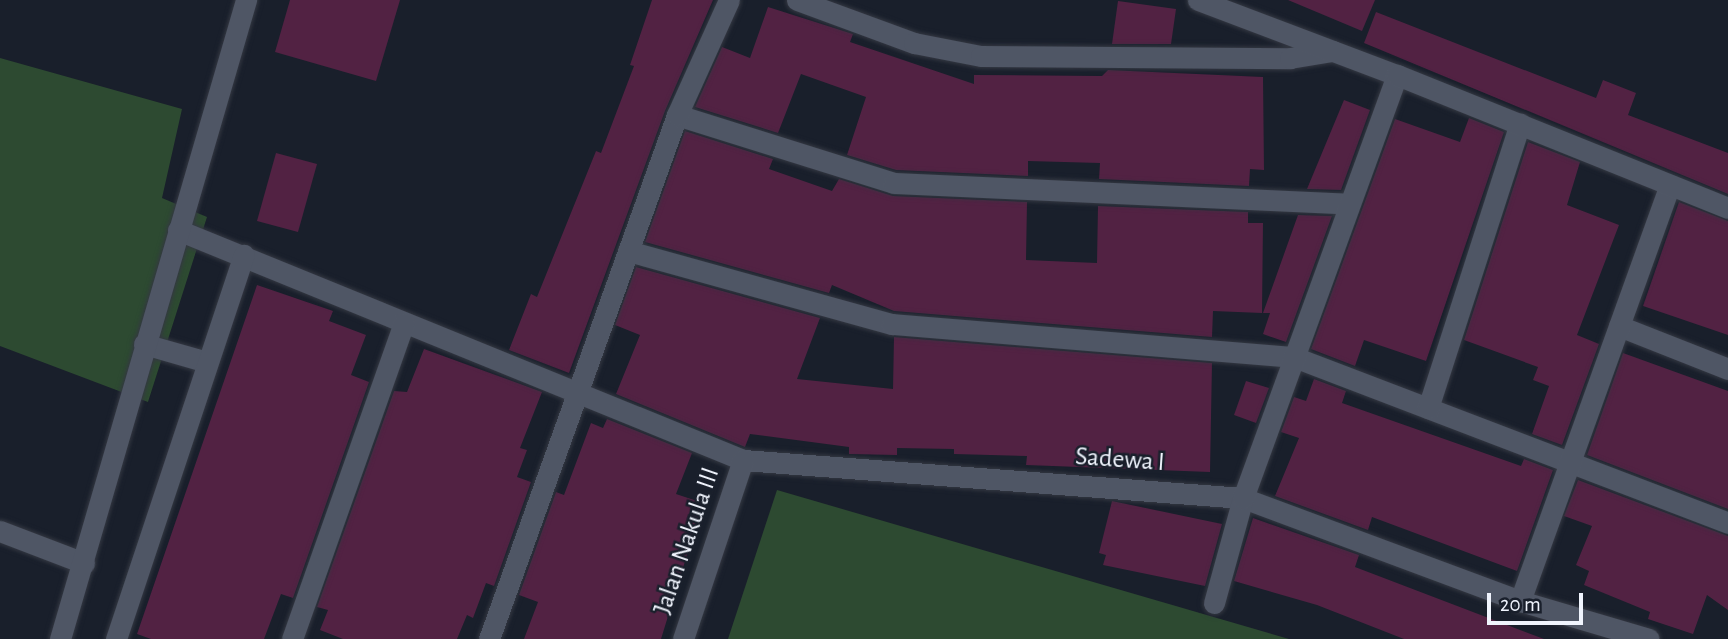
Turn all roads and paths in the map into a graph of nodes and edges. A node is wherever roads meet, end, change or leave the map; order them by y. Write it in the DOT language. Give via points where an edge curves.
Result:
graph roads {
  1 [pos="246,0"];
  2 [pos="729,0"];
  3 [pos="797,0"];
  4 [pos="1198,0"];
  5 [pos="1332,51"];
  6 [pos="1397,75"];
  7 [pos="677,115"];
  8 [pos="1520,124"];
  9 [pos="1670,185"];
  10 [pos="1349,204"];
  11 [pos="1728,208"];
  12 [pos="178,230"];
  13 [pos="628,251"];
  14 [pos="244,255"];
  15 [pos="404,323"];
  16 [pos="1619,326"];
  17 [pos="144,344"];
  18 [pos="1294,357"];
  19 [pos="207,362"];
  20 [pos="1728,369"];
  21 [pos="576,393"];
  22 [pos="1428,408"];
  23 [pos="743,460"];
  24 [pos="1570,463"];
  25 [pos="1242,498"];
  26 [pos="1728,523"];
  27 [pos="0,531"];
  28 [pos="84,563"];
  29 [pos="1520,601"];
  30 [pos="1214,603"];
  31 [pos="60,639"];
  32 [pos="116,639"];
  33 [pos="292,639"];
  34 [pos="489,639"];
  35 [pos="683,639"];
  36 [pos="1650,639"];
  1 -- 12 [label="street"];
  2 -- 7 [label="street"];
  3 -- 5 [label="street" via="914,43 981,56 1290,58"];
  4 -- 5 [label="street"];
  5 -- 6 [label="street"];
  6 -- 8 [label="street"];
  6 -- 10 [label="street"];
  7 -- 10 [label="street" via="894,183"];
  7 -- 13 [label="street"];
  8 -- 9 [label="street"];
  8 -- 22 [label="street"];
  9 -- 11 [label="street"];
  9 -- 16 [label="street"];
  10 -- 18 [label="street"];
  12 -- 14 [label="street, Sadewa I"];
  12 -- 17 [label="street"];
  13 -- 18 [label="street" via="892,324"];
  13 -- 21 [label="street"];
  14 -- 15 [label="street, Sadewa I"];
  14 -- 19 [label="street"];
  15 -- 21 [label="street, Sadewa I"];
  15 -- 33 [label="street"];
  16 -- 20 [label="street"];
  16 -- 24 [label="street"];
  17 -- 19 [label="street"];
  17 -- 28 [label="street"];
  18 -- 22 [label="street"];
  18 -- 25 [label="street"];
  19 -- 32 [label="street"];
  21 -- 23 [label="street, Sadewa I"];
  21 -- 34 [label="street"];
  22 -- 24 [label="street"];
  23 -- 25 [label="street, Sadewa I"];
  23 -- 35 [label="street, Jalan Nakula III"];
  24 -- 26 [label="street"];
  24 -- 29 [label="street"];
  25 -- 29 [label="street, Sadewa I"];
  25 -- 30 [label="street"];
  27 -- 28 [label="street"];
  28 -- 31 [label="street"];
  29 -- 36 [label="street, Sadewa I"];
}
